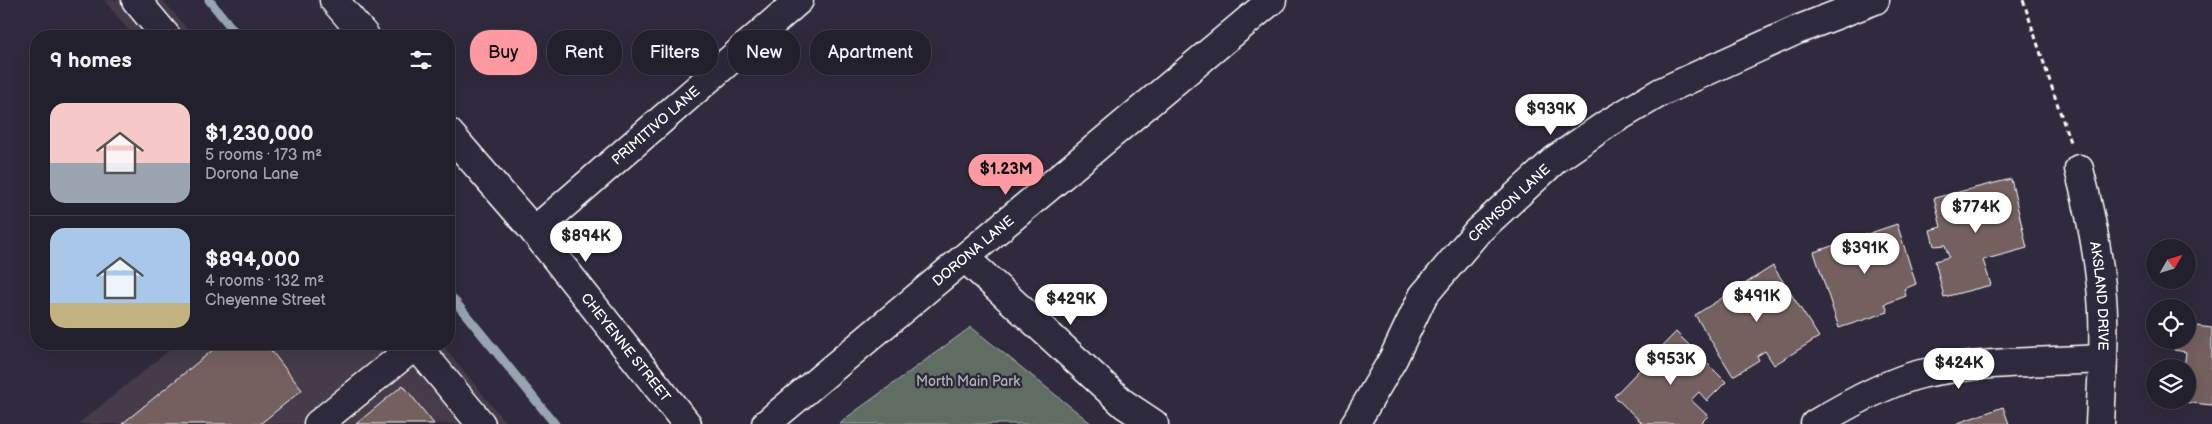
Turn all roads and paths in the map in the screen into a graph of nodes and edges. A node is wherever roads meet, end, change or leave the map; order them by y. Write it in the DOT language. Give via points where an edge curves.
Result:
graph roads {
  1 [pos="136,0"];
  2 [pos="334,0"];
  3 [pos="799,0"];
  4 [pos="1272,0"];
  5 [pos="1875,0"];
  6 [pos="2023,0"];
  7 [pos="161,30"];
  8 [pos="360,30"];
  9 [pos="455,140"];
  10 [pos="2079,169"];
  11 [pos="534,231"];
  12 [pos="965,258"];
  13 [pos="409,350"];
  14 [pos="421,350"];
  15 [pos="2103,359"];
  16 [pos="318,424"];
  17 [pos="481,424"];
  18 [pos="686,424"];
  19 [pos="766,424"];
  20 [pos="1154,424"];
  21 [pos="1355,424"];
  22 [pos="1815,424"];
  23 [pos="2100,424"];
  1 -- 7 [label="street"];
  2 -- 8 [label="street"];
  3 -- 11 [label="street, PRIMITIVO LANE"];
  4 -- 12 [label="street, DORONA LANE"];
  5 -- 21 [label="street, CRIMSON LANE" via="1796,30 1661,92 1556,159 1477,232 1423,296 1393,359"];
  6 -- 10 [label="path"];
  9 -- 11 [label="street, CHEYENNE STREET"];
  10 -- 15 [label="street, AKSLAND DRIVE" via="2092,219 2101,287"];
  11 -- 18 [label="street, CHEYENNE STREET"];
  12 -- 19 [label="street, DORONA LANE"];
  12 -- 20 [label="street" via="1124,404"];
  13 -- 16 [label="street"];
  14 -- 17 [label="street"];
  15 -- 22 [label="street" via="1965,367 1919,375 1851,402"];
  15 -- 23 [label="street, AKSLAND DRIVE"];
}
